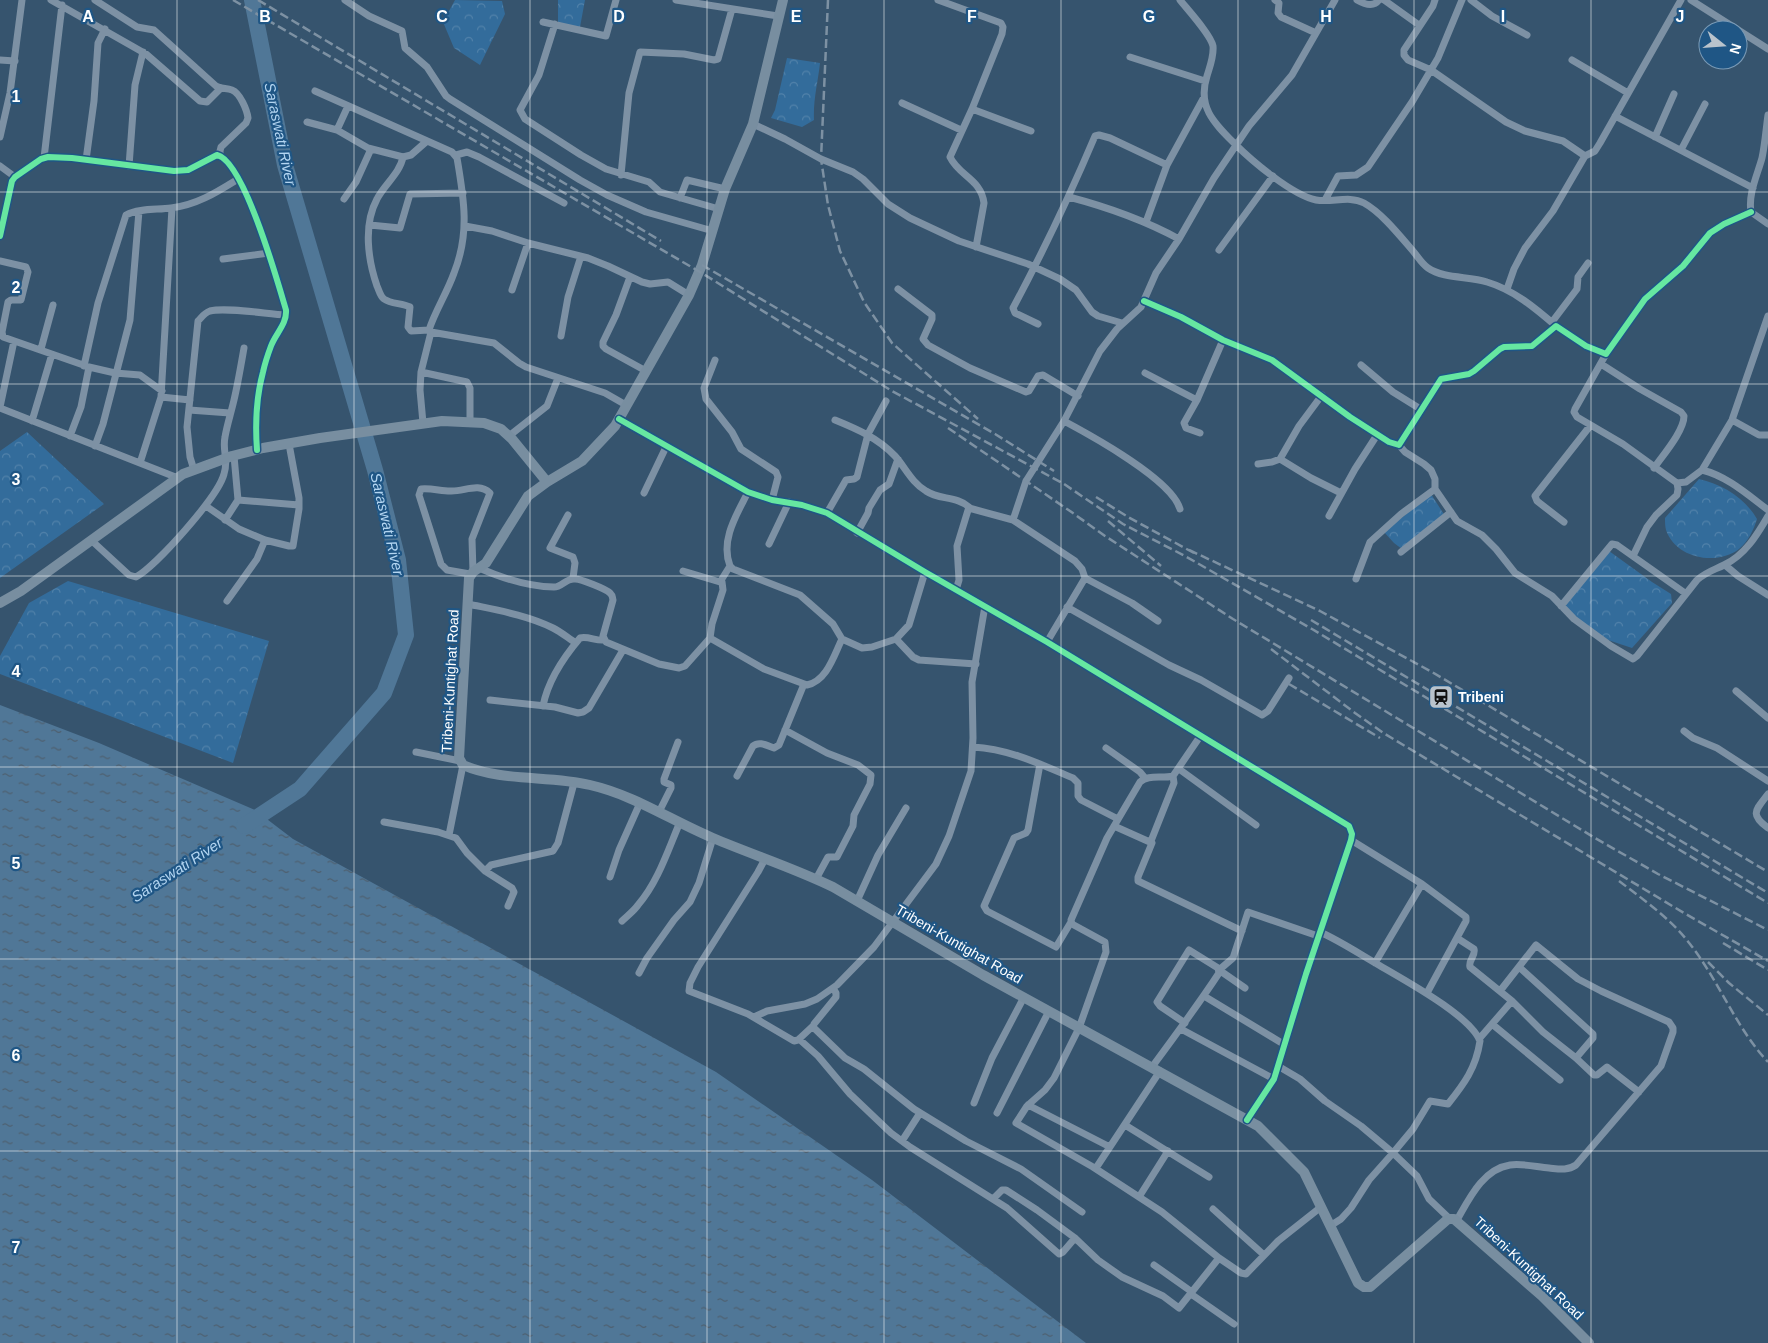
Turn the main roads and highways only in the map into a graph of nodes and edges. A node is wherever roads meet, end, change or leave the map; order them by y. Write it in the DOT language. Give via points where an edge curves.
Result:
graph roads {
  1 [pos="783,0"];
  2 [pos="548,482"];
  3 [pos="0,603"];
  4 [pos="1589,1343"];
  1 -- 2 [label="main road" via="752,124 725,189 702,266 689,295 614,426 582,461"];
  2 -- 3 [label="main road" via="509,436 484,423 423,423 257,450 178,478"];
  2 -- 4 [label="main road, Tribeni-Kuntighat Road" via="528,496 486,563 469,578 461,763 482,772 589,785 622,794 713,838 816,879 1258,1126 1304,1172 1358,1283 1364,1287 1370,1287 1448,1219 1454,1219 1542,1296"];
}
